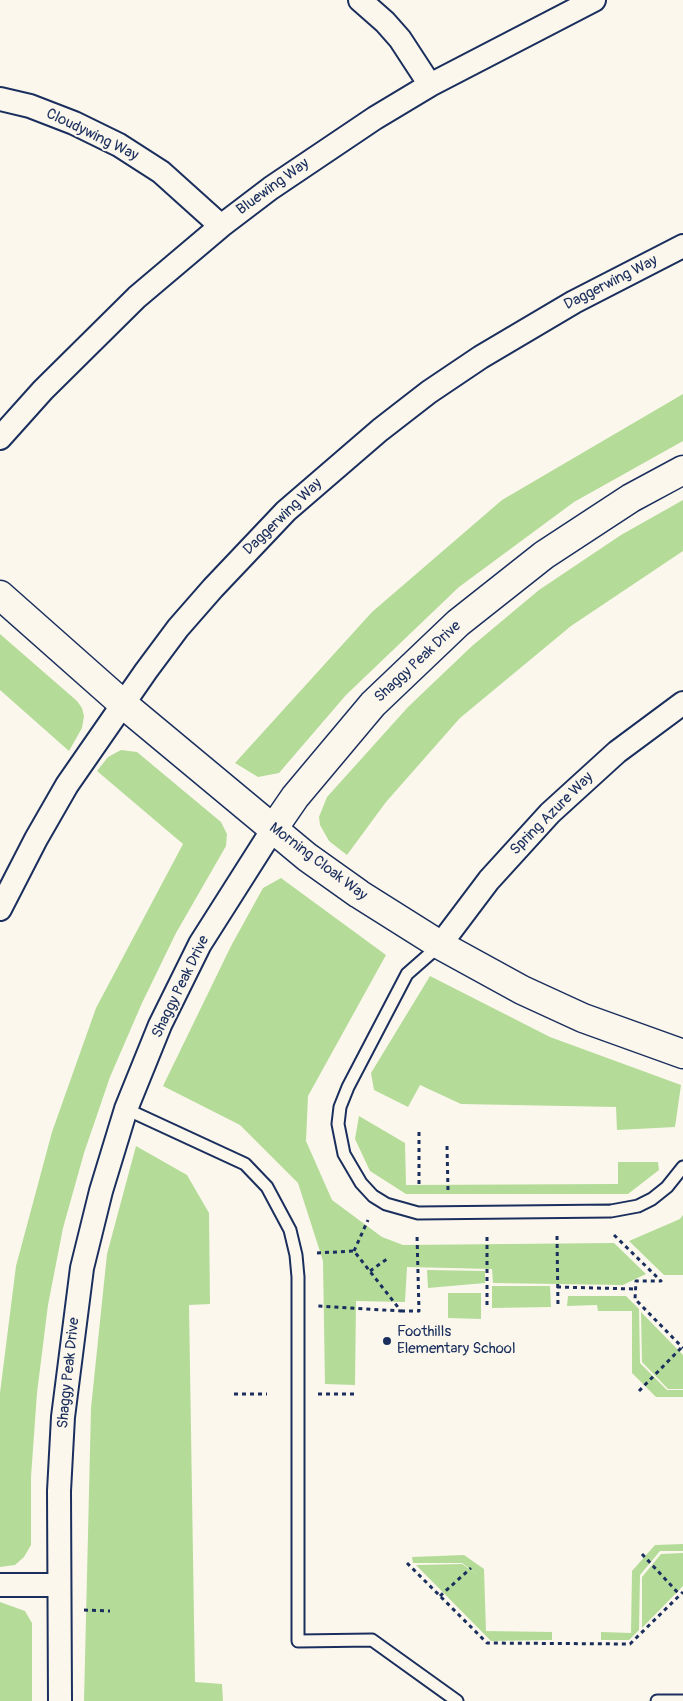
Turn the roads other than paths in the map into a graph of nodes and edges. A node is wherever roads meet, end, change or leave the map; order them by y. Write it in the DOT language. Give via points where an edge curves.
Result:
graph roads {
  1 [pos="360,0"];
  2 [pos="594,0"];
  3 [pos="430,86"];
  4 [pos="0,99"];
  5 [pos="220,226"];
  6 [pos="683,246"];
  7 [pos="0,438"];
  8 [pos="683,470"];
  9 [pos="0,595"];
  10 [pos="683,703"];
  11 [pos="123,704"];
  12 [pos="274,829"];
  13 [pos="0,908"];
  14 [pos="440,946"];
  15 [pos="683,1054"];
  16 [pos="126,1109"];
  17 [pos="683,1167"];
  18 [pos="0,1585"];
  19 [pos="59,1585"];
  20 [pos="60,1701"];
  21 [pos="457,1701"];
  22 [pos="657,1701"];
  23 [pos="683,1701"];
  1 -- 3 [label="street" via="400,40"];
  2 -- 3 [label="street, Bluewing Way"];
  3 -- 5 [label="street, Bluewing Way" via="321,153"];
  4 -- 5 [label="street, Cloudywing Way" via="66,120 120,146 161,172"];
  5 -- 7 [label="street, Bluewing Way" via="97,335"];
  6 -- 11 [label="street, Daggerwing Way" via="528,327 429,392 380,430 330,471 248,550 178,628"];
  8 -- 12 [label="street, Shaggy Peak Drive" via="631,498 544,555 458,623 373,704 295,797"];
  9 -- 11 [label="street, Morning Cloak Way"];
  10 -- 14 [label="street, Spring Azure Way" via="616,752 550,813 490,880"];
  11 -- 12 [label="street, Morning Cloak Way"];
  11 -- 13 [label="street, Daggerwing Way" via="67,786"];
  12 -- 14 [label="street, Morning Cloak Way" via="359,894"];
  12 -- 16 [label="street, Shaggy Peak Drive" via="200,944 160,1025"];
  14 -- 15 [label="street, Morning Cloak Way" via="583,1018"];
  14 -- 17 [label="lane" via="407,974 340,1107 338,1124 344,1154 360,1183 373,1196 392,1206 418,1213 611,1211 638,1206 652,1199"];
  16 -- 19 [label="street, Shaggy Peak Drive" via="85,1258 71,1344 59,1492"];
  16 -- 21 [label="lane" via="245,1164 267,1187 290,1230 298,1277 298,1641 372,1640"];
  18 -- 19 [label="street"];
  19 -- 20 [label="street, Shaggy Peak Drive"];
  22 -- 23 [label="lane"];
}
